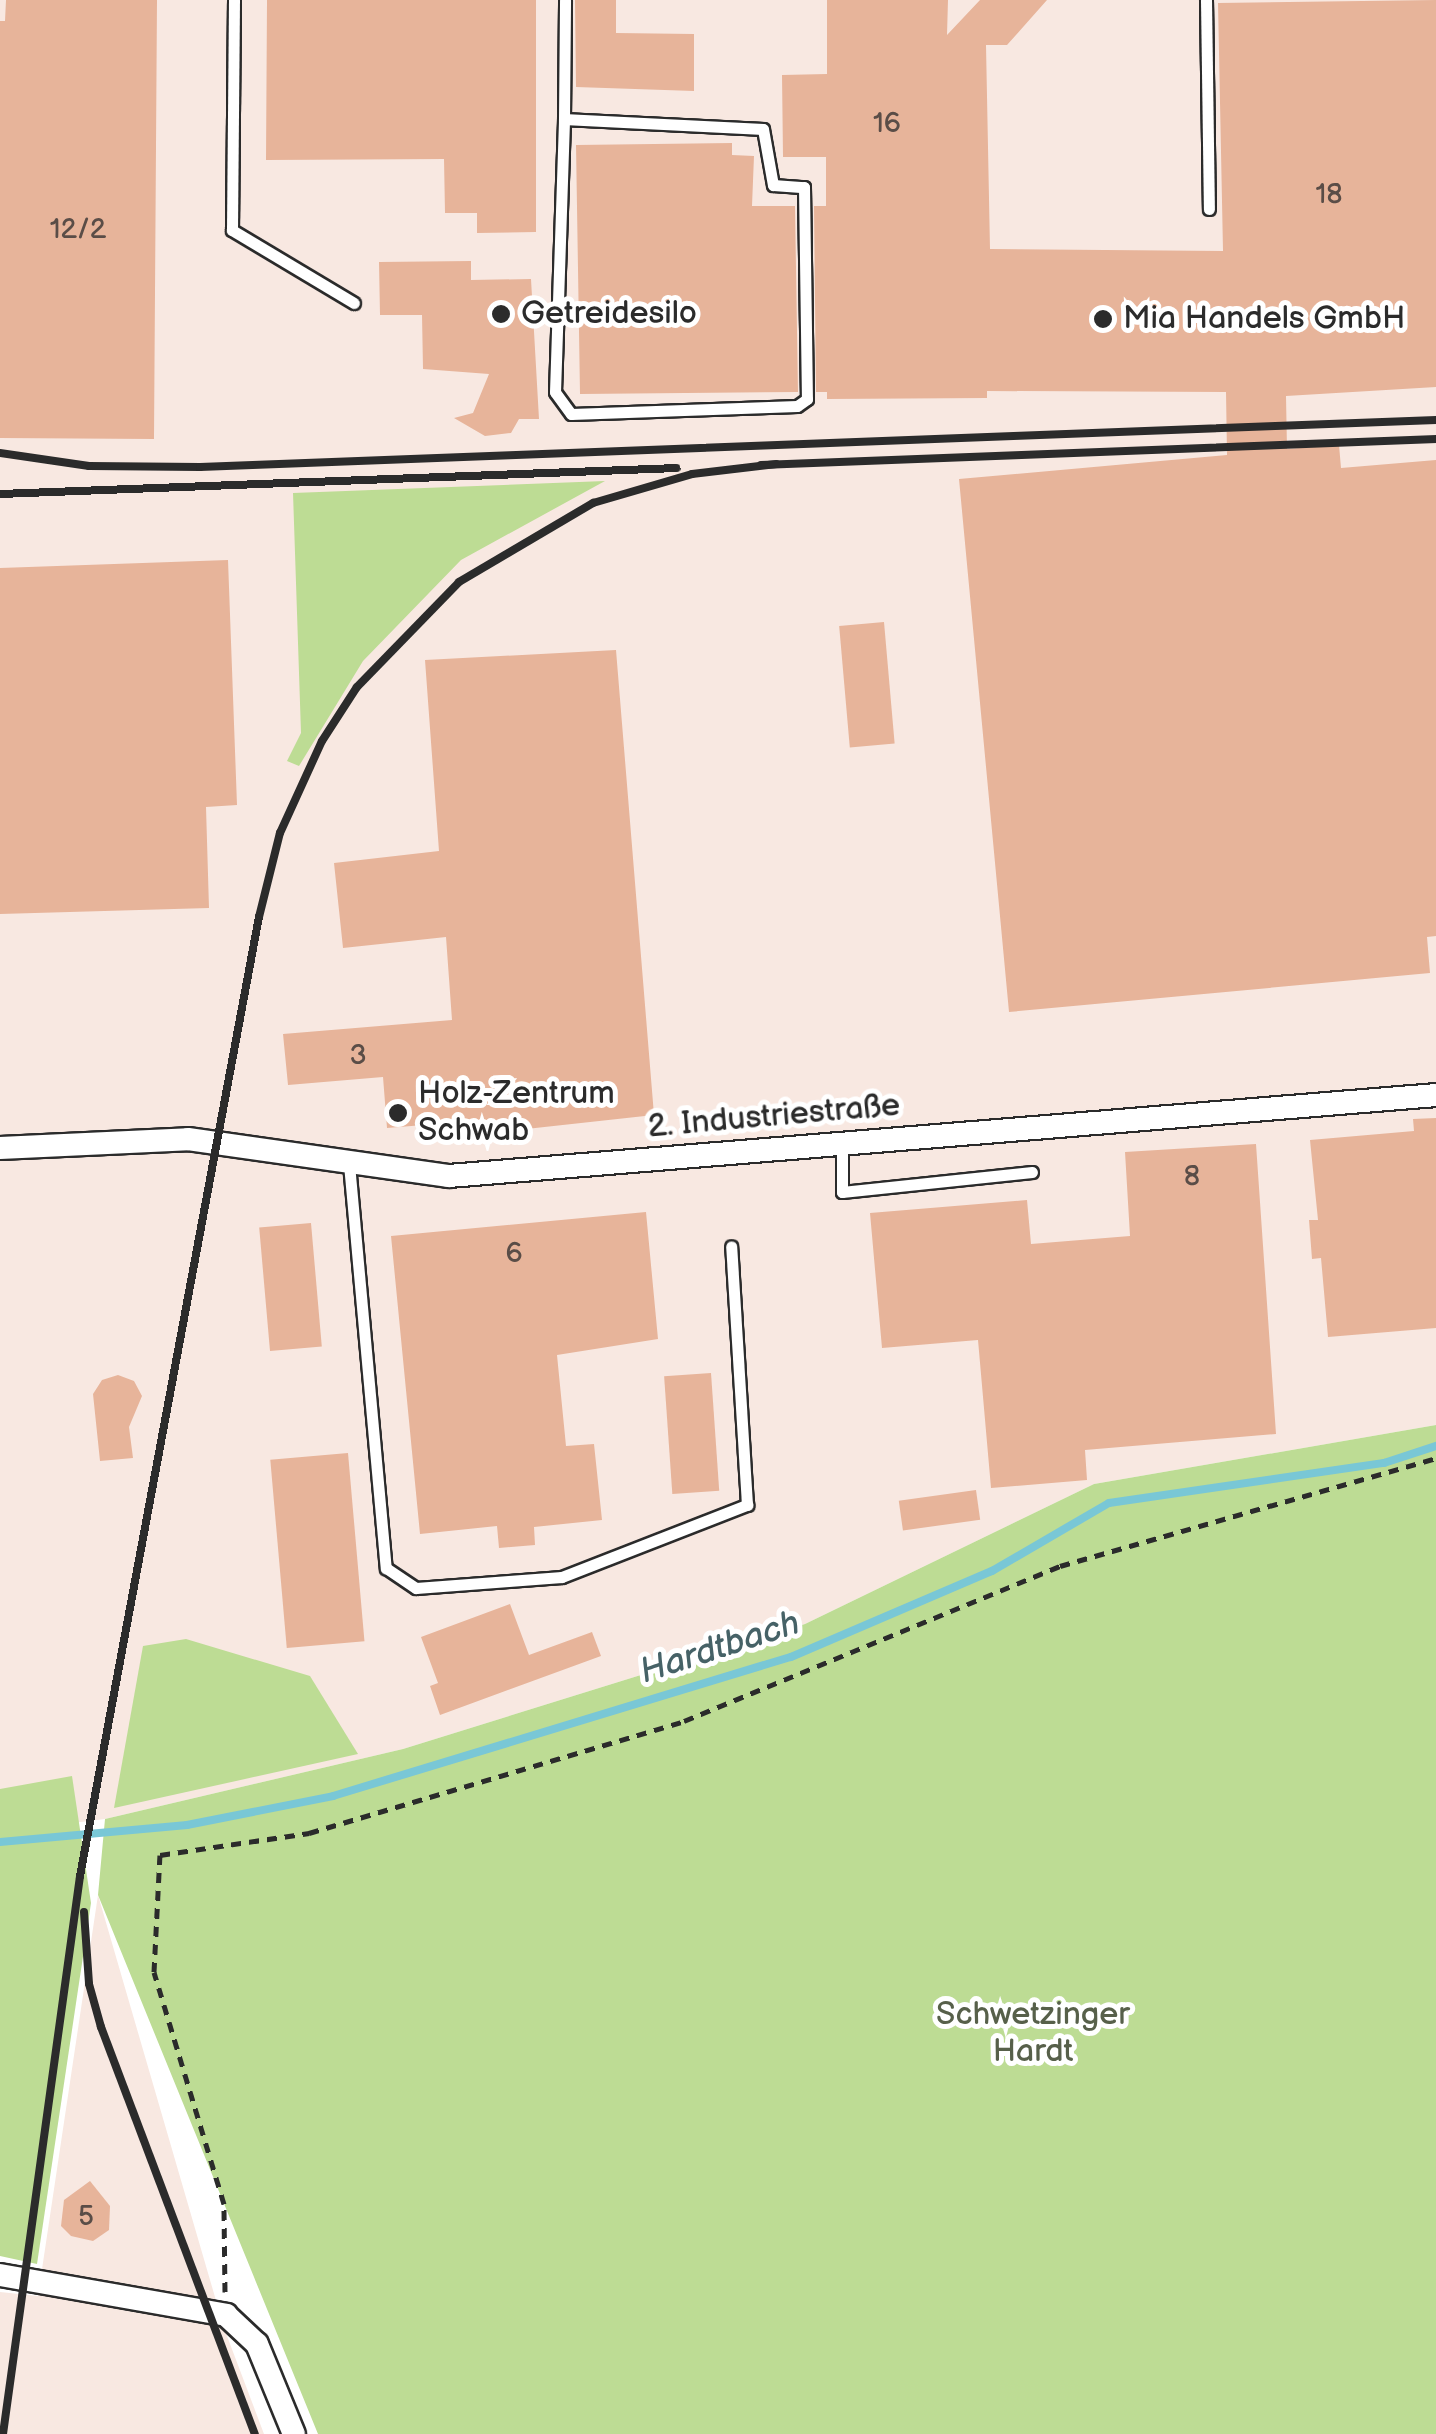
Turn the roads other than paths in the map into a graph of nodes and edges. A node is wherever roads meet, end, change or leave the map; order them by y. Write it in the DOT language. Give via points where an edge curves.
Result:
graph roads {
  1 [pos="234,0"];
  2 [pos="565,0"];
  3 [pos="1206,0"];
  4 [pos="564,119"];
  5 [pos="1210,209"];
  6 [pos="354,303"];
  7 [pos="1436,1095"];
  8 [pos="842,1144"];
  9 [pos="0,1148"];
  10 [pos="349,1164"];
  11 [pos="1032,1172"];
  12 [pos="731,1246"];
  13 [pos="0,2275"];
  14 [pos="294,2434"];
  1 -- 6 [label="lane" via="232,230"];
  2 -- 4 [label="lane"];
  3 -- 5 [label="lane"];
  4 -- 4 [label="lane" via="763,129 773,185 804,188 807,399 797,406 571,414 555,392"];
  7 -- 8 [label="street, 2. Industriestraße"];
  8 -- 10 [label="street, 2. Industriestraße" via="449,1176"];
  8 -- 11 [label="lane" via="842,1192"];
  9 -- 10 [label="street, 2. Industriestraße" via="188,1139"];
  10 -- 12 [label="lane" via="386,1568 416,1588 562,1576 747,1506"];
  13 -- 14 [label="street" via="226,2315 249,2334"];
}
